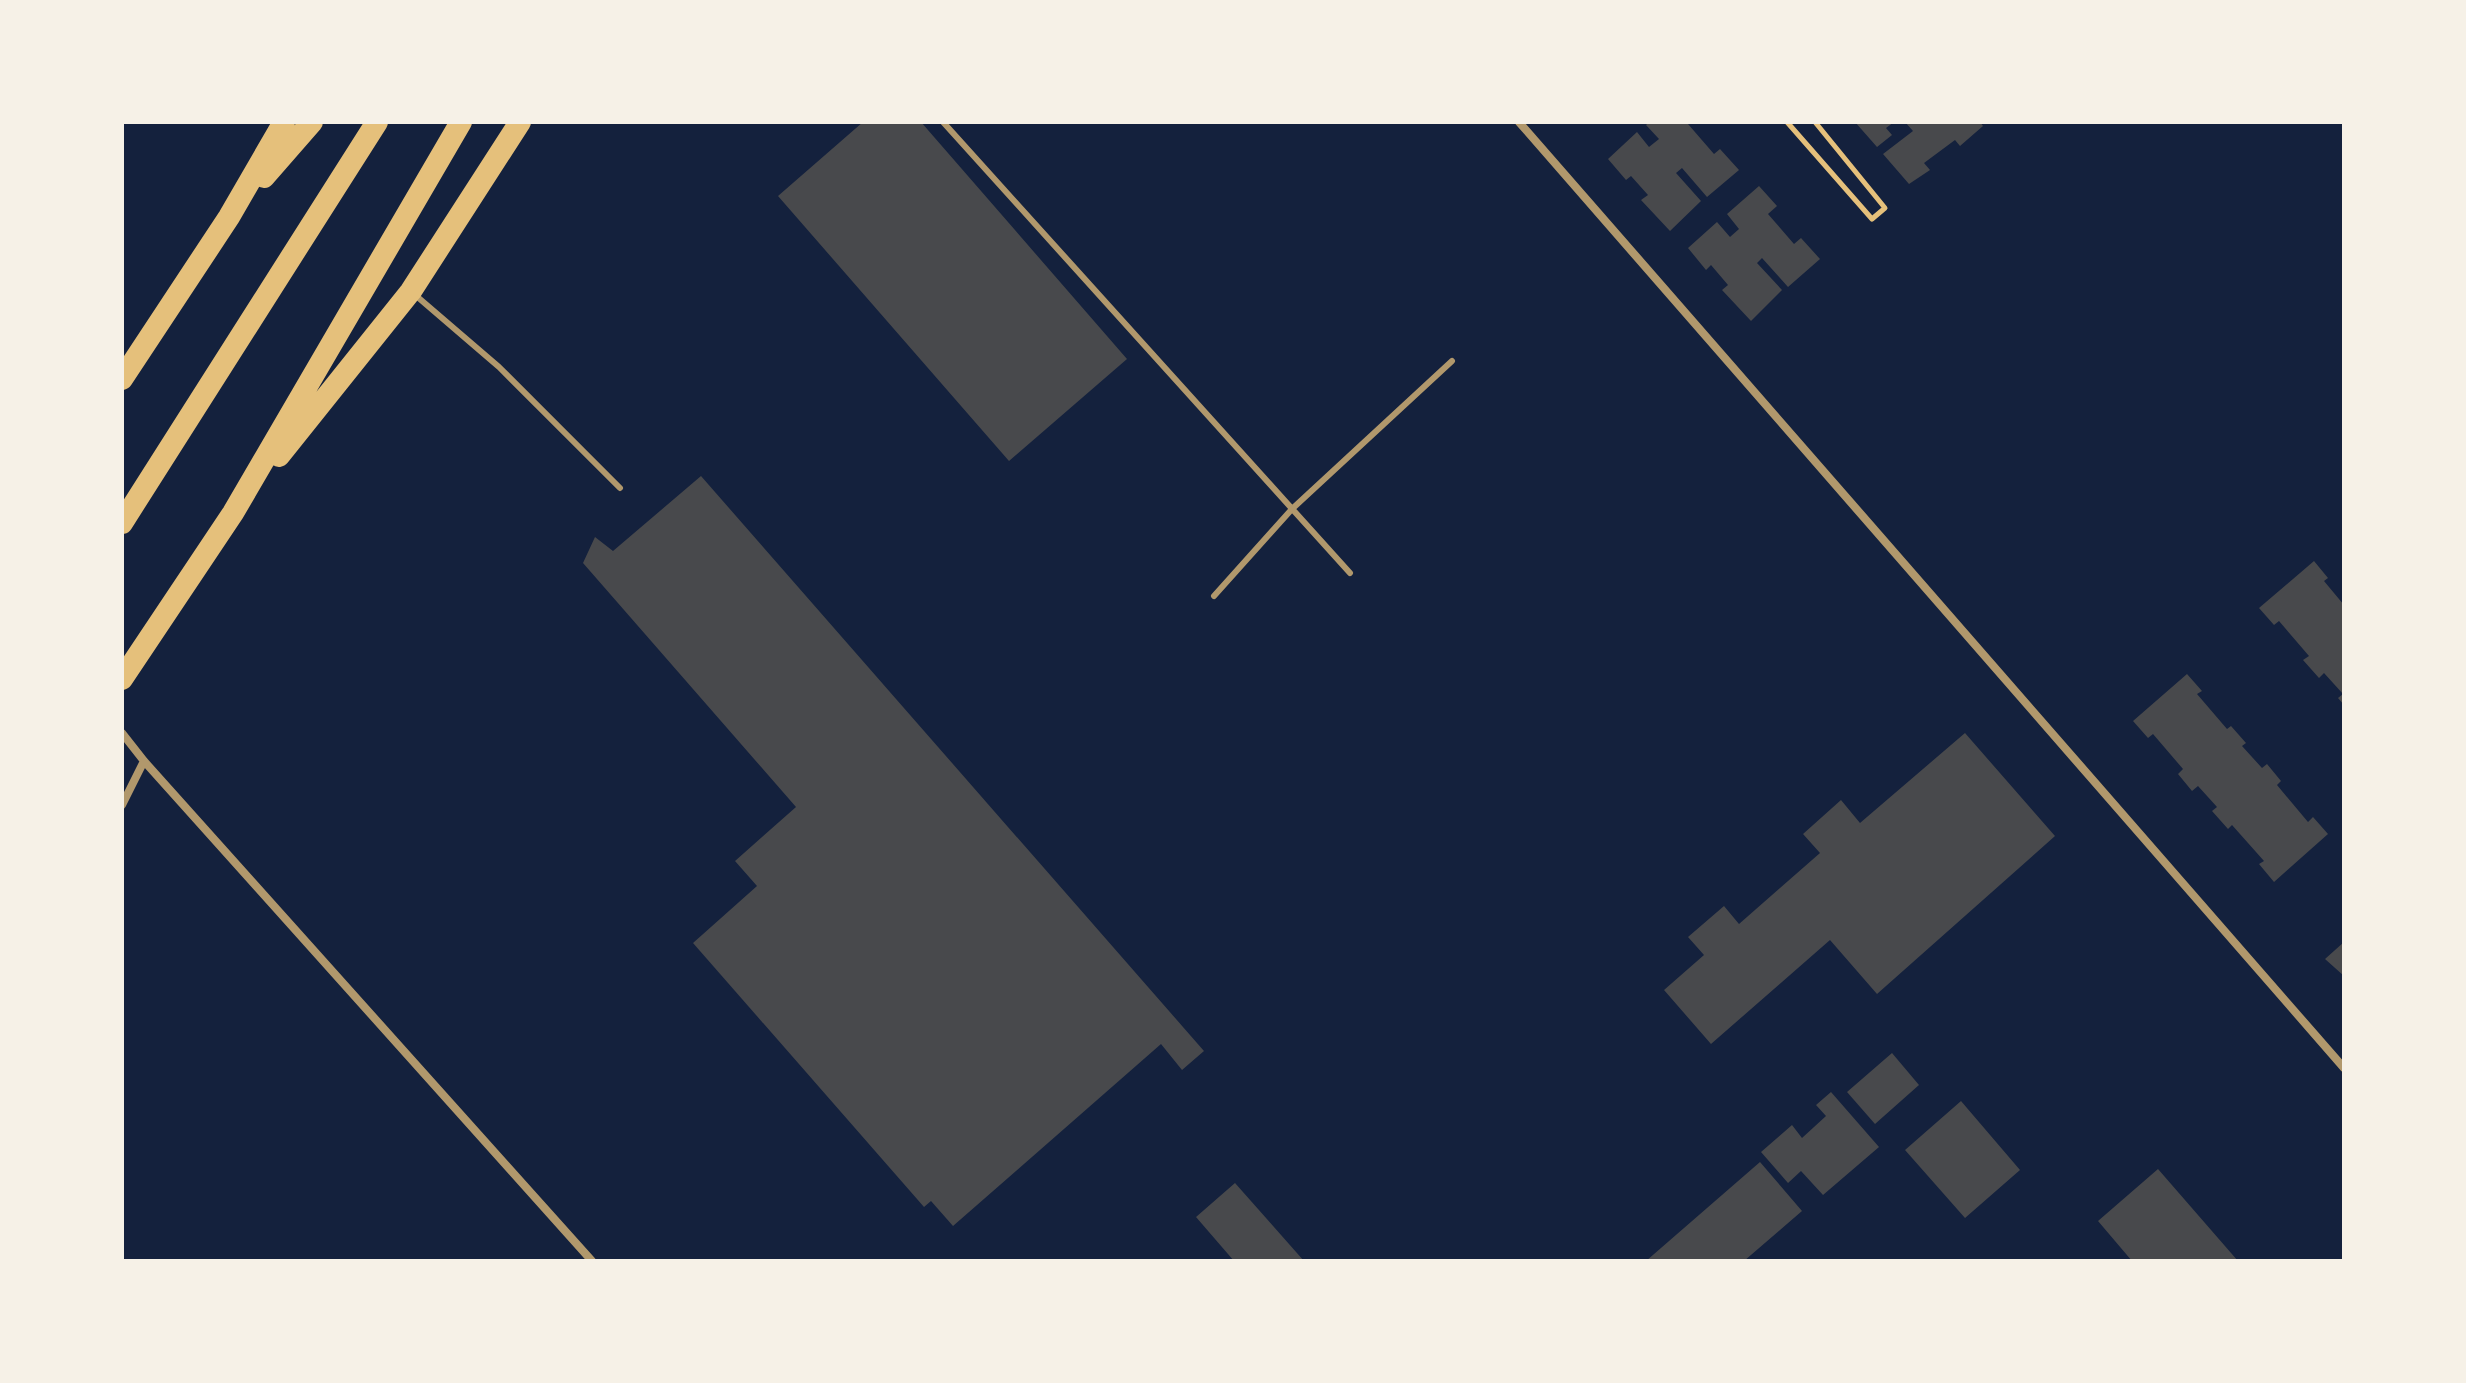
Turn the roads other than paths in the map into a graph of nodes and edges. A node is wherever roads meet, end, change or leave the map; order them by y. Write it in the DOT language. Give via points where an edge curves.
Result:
graph roads {
  1 [pos="284,122"];
  2 [pos="312,122"];
  3 [pos="377,122"];
  4 [pos="461,122"];
  5 [pos="520,122"];
  6 [pos="943,122"];
  7 [pos="1519,122"];
  8 [pos="229,217"];
  9 [pos="411,291"];
  10 [pos="1452,361"];
  11 [pos="122,379"];
  12 [pos="620,488"];
  13 [pos="1292,509"];
  14 [pos="233,513"];
  15 [pos="122,523"];
  16 [pos="1350,573"];
  17 [pos="1214,596"];
  18 [pos="122,679"];
  19 [pos="122,733"];
  20 [pos="144,761"];
  21 [pos="122,805"];
  22 [pos="2344,1068"];
  23 [pos="592,1261"];
  1 -- 8 [label="highway"];
  2 -- 8 [label="highway"];
  3 -- 15 [label="highway"];
  4 -- 14 [label="highway"];
  5 -- 9 [label="highway"];
  6 -- 13 [label="lane"];
  7 -- 22 [label="street"];
  8 -- 11 [label="highway"];
  9 -- 12 [label="lane" via="499,367"];
  9 -- 14 [label="highway"];
  10 -- 13 [label="lane"];
  13 -- 16 [label="lane"];
  13 -- 17 [label="lane"];
  14 -- 18 [label="highway"];
  19 -- 20 [label="street"];
  20 -- 21 [label="street"];
  20 -- 23 [label="street"];
}
